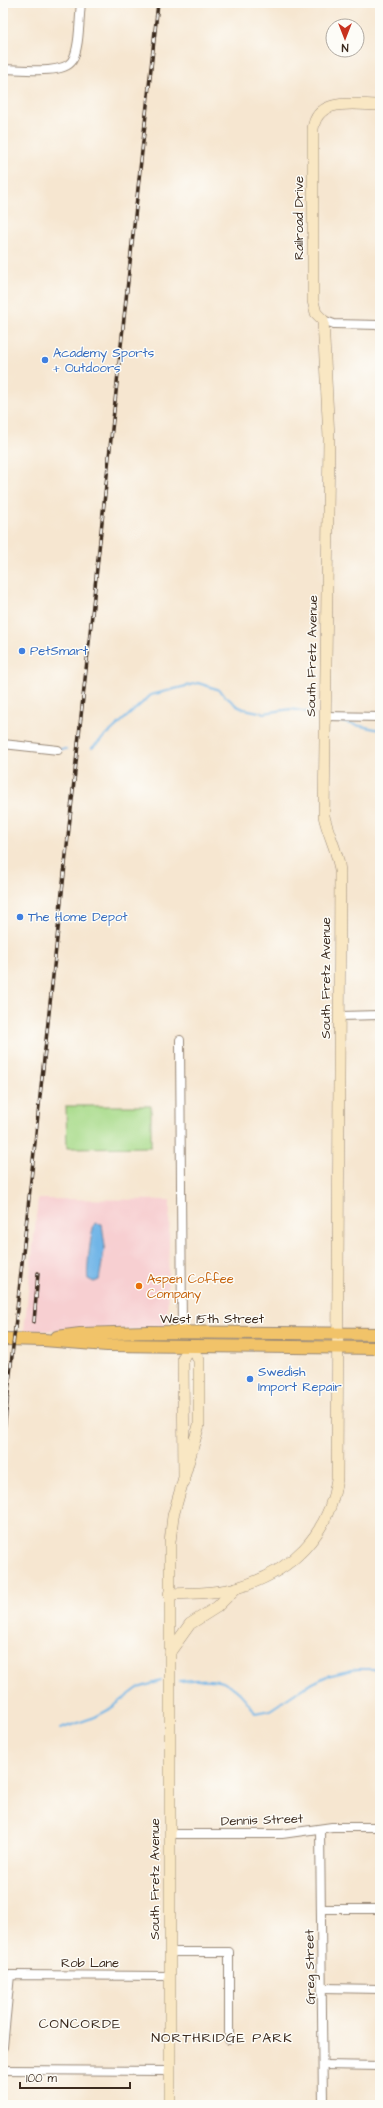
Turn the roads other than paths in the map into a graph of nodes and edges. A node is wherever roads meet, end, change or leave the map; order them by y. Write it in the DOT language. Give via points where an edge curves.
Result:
graph roads {
  1 [pos="81,3"];
  2 [pos="3,69"];
  3 [pos="380,105"];
  4 [pos="323,320"];
  5 [pos="380,325"];
  6 [pos="325,716"];
  7 [pos="380,717"];
  8 [pos="3,744"];
  9 [pos="58,750"];
  10 [pos="340,1016"];
  11 [pos="380,1016"];
  12 [pos="180,1040"];
  13 [pos="182,1333"];
  14 [pos="339,1333"];
  15 [pos="380,1334"];
  16 [pos="3,1339"];
  17 [pos="44,1340"];
  18 [pos="190,1346"];
  19 [pos="338,1348"];
  20 [pos="380,1348"];
  21 [pos="184,1482"];
  22 [pos="236,1588"];
  23 [pos="169,1594"];
  24 [pos="170,1652"];
  25 [pos="380,1827"];
  26 [pos="320,1829"];
  27 [pos="169,1834"];
  28 [pos="321,1909"];
  29 [pos="380,1909"];
  30 [pos="169,1952"];
  31 [pos="170,1976"];
  32 [pos="323,1988"];
  33 [pos="380,1989"];
  34 [pos="230,2040"];
  35 [pos="3,2047"];
  36 [pos="324,2065"];
  37 [pos="380,2066"];
  38 [pos="3,2070"];
  39 [pos="169,2071"];
  40 [pos="170,2105"];
  41 [pos="323,2105"];
  1 -- 2 [label="street" via="76,52 71,62 58,70"];
  3 -- 4 [label="street, Railroad Drive" via="327,107 318,113 313,129 313,302 316,313"];
  4 -- 5 [label="street" via="334,324"];
  4 -- 6 [label="street, South Fretz Avenue" via="329,438"];
  6 -- 7 [label="street"];
  6 -- 10 [label="street, South Fretz Avenue" via="324,816 337,852 340,871"];
  8 -- 9 [label="street"];
  10 -- 11 [label="street"];
  10 -- 14 [label="street, South Fretz Avenue"];
  12 -- 13 [label="street"];
  13 -- 14 [label="main road, West 15th Street"];
  13 -- 17 [label="main road, West 15th Street" via="80,1334"];
  13 -- 18 [label="main road"];
  14 -- 15 [label="main road, West 15th Street"];
  14 -- 19 [label="street, South Fretz Avenue"];
  16 -- 17 [label="main road, West 15th Street"];
  17 -- 18 [label="main road, West 15th Street" via="107,1345"];
  18 -- 19 [label="main road, West 15th Street"];
  18 -- 21 [label="street, South Fretz Avenue" via="184,1358"];
  18 -- 21 [label="street, South Fretz Avenue" via="199,1360 199,1425"];
  19 -- 20 [label="main road, West 15th Street"];
  19 -- 22 [label="street, South Fretz Avenue" via="337,1479 329,1513 312,1541 300,1554 283,1567"];
  21 -- 23 [label="street, South Fretz Avenue" via="173,1516 170,1538"];
  22 -- 23 [label="street, South Fretz Avenue" via="215,1592"];
  22 -- 24 [label="street, South Fretz Avenue" via="218,1607 190,1624"];
  23 -- 24 [label="street, South Fretz Avenue"];
  24 -- 27 [label="street, South Fretz Avenue"];
  25 -- 26 [label="street, Dennis Street"];
  26 -- 27 [label="street, Dennis Street" via="282,1834"];
  26 -- 28 [label="street, Greg Street"];
  27 -- 30 [label="street, South Fretz Avenue"];
  28 -- 29 [label="street"];
  28 -- 32 [label="street, Greg Street"];
  30 -- 31 [label="street, South Fretz Avenue"];
  30 -- 34 [label="street" via="229,1952"];
  31 -- 35 [label="street, Rob Lane" via="10,1975"];
  31 -- 39 [label="street, South Fretz Avenue"];
  32 -- 33 [label="street"];
  32 -- 36 [label="street, Greg Street"];
  36 -- 37 [label="street"];
  36 -- 41 [label="street, Greg Street"];
  38 -- 39 [label="street"];
  39 -- 40 [label="street, South Fretz Avenue"];
}
